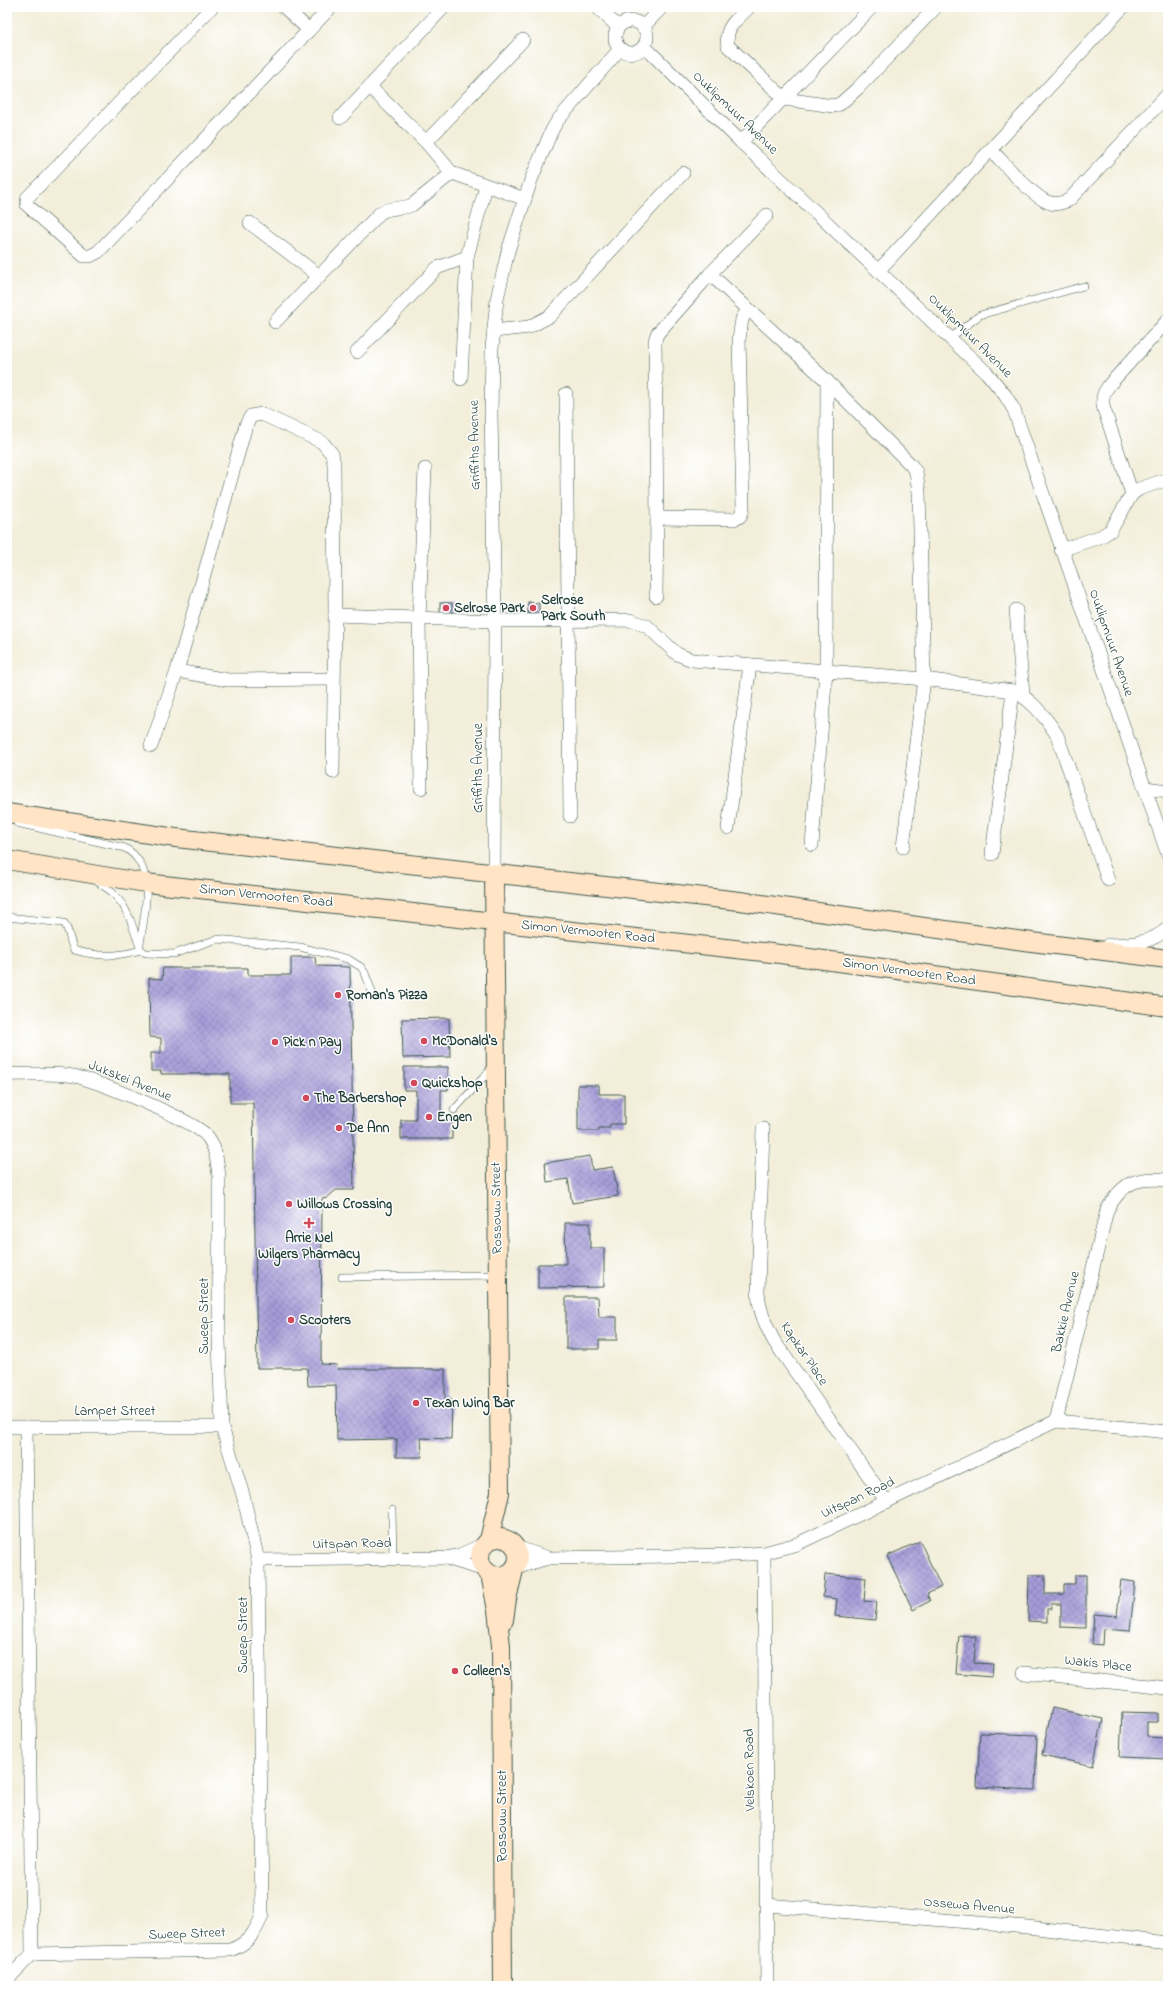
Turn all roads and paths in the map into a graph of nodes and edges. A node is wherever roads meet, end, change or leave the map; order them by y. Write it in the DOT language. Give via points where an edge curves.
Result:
graph roads {
  1 [pos="212,7"];
  2 [pos="284,7"];
  3 [pos="331,7"];
  4 [pos="444,7"];
  5 [pos="597,7"];
  6 [pos="662,7"];
  7 [pos="749,7"];
  8 [pos="872,7"];
  9 [pos="936,7"];
  10 [pos="1123,7"];
  11 [pos="618,27"];
  12 [pos="643,27"];
  13 [pos="309,30"];
  14 [pos="523,40"];
  15 [pos="644,46"];
  16 [pos="620,49"];
  17 [pos="370,87"];
  18 [pos="1168,94"];
  19 [pos="785,99"];
  20 [pos="340,118"];
  21 [pos="426,142"];
  22 [pos="742,142"];
  23 [pos="991,150"];
  24 [pos="452,173"];
  25 [pos="683,173"];
  26 [pos="486,186"];
  27 [pos="525,199"];
  28 [pos="767,214"];
  29 [pos="250,223"];
  30 [pos="467,257"];
  31 [pos="879,270"];
  32 [pos="710,274"];
  33 [pos="318,276"];
  34 [pos="1084,286"];
  35 [pos="748,309"];
  36 [pos="1168,320"];
  37 [pos="275,322"];
  38 [pos="494,331"];
  39 [pos="950,338"];
  40 [pos="357,352"];
  41 [pos="461,379"];
  42 [pos="827,381"];
  43 [pos="566,394"];
  44 [pos="425,469"];
  45 [pos="1168,478"];
  46 [pos="1132,494"];
  47 [pos="658,518"];
  48 [pos="1061,550"];
  49 [pos="656,596"];
  50 [pos="1016,610"];
  51 [pos="335,615"];
  52 [pos="419,618"];
  53 [pos="568,619"];
  54 [pos="495,621"];
  55 [pos="750,665"];
  56 [pos="177,671"];
  57 [pos="826,671"];
  58 [pos="333,679"];
  59 [pos="924,679"];
  60 [pos="1018,693"];
  61 [pos="150,746"];
  62 [pos="333,772"];
  63 [pos="421,788"];
  64 [pos="1144,788"];
  65 [pos="1168,791"];
  66 [pos="7,813"];
  67 [pos="570,816"];
  68 [pos="7,820"];
  69 [pos="728,828"];
  70 [pos="812,845"];
  71 [pos="903,847"];
  72 [pos="992,854"];
  73 [pos="1168,855"];
  74 [pos="7,860"];
  75 [pos="86,874"];
  76 [pos="494,874"];
  77 [pos="1108,880"];
  78 [pos="146,883"];
  79 [pos="7,917"];
  80 [pos="494,922"];
  81 [pos="1168,928"];
  82 [pos="1070,947"];
  83 [pos="140,948"];
  84 [pos="1168,959"];
  85 [pos="372,992"];
  86 [pos="1168,1006"];
  87 [pos="496,1064"];
  88 [pos="7,1074"];
  89 [pos="454,1110"];
  90 [pos="191,1123"];
  91 [pos="764,1129"];
  92 [pos="1168,1180"];
  93 [pos="498,1275"];
  94 [pos="342,1277"];
  95 [pos="1056,1421"];
  96 [pos="7,1427"];
  97 [pos="26,1427"];
  98 [pos="222,1427"];
  99 [pos="1168,1432"];
  100 [pos="500,1493"];
  101 [pos="888,1502"];
  102 [pos="392,1510"];
  103 [pos="487,1542"];
  104 [pos="516,1546"];
  105 [pos="764,1553"];
  106 [pos="446,1558"];
  107 [pos="548,1558"];
  108 [pos="393,1559"];
  109 [pos="258,1560"];
  110 [pos="514,1569"];
  111 [pos="488,1572"];
  112 [pos="501,1646"];
  113 [pos="1024,1673"];
  114 [pos="1168,1688"];
  115 [pos="767,1905"];
  116 [pos="1168,1943"];
  117 [pos="32,1954"];
  118 [pos="7,1980"];
  119 [pos="503,1986"];
  120 [pos="767,1986"];
  1 -- 13 [label="street" via="26,198 27,205 84,256 98,252"];
  2 -- 13 [label="street"];
  3 -- 13 [label="street"];
  4 -- 17 [label="street"];
  5 -- 11 [label="street"];
  6 -- 12 [label="street"];
  7 -- 19 [label="street" via="728,29 728,46"];
  8 -- 19 [label="street"];
  9 -- 19 [label="street" via="840,104 826,106"];
  10 -- 23 [label="street"];
  11 -- 12 [label="street" via="631,21"];
  11 -- 16 [label="street" via="615,34"];
  12 -- 15 [label="street" via="646,33"];
  14 -- 21 [label="street"];
  15 -- 16 [label="street" via="633,53"];
  15 -- 22 [label="street, Ouklipmuur Avenue"];
  16 -- 27 [label="street, Griffiths Avenue" via="558,120"];
  17 -- 20 [label="street"];
  17 -- 21 [label="street"];
  18 -- 23 [label="street" via="1069,200 1061,203 1051,204 1041,199"];
  19 -- 22 [label="street"];
  21 -- 24 [label="street"];
  22 -- 31 [label="street, Ouklipmuur Avenue"];
  23 -- 31 [label="street"];
  24 -- 26 [label="street"];
  24 -- 33 [label="street" via="412,205 406,208 388,208 380,213"];
  25 -- 38 [label="street" via="550,316 529,327"];
  26 -- 27 [label="street"];
  26 -- 30 [label="street"];
  27 -- 38 [label="street, Griffiths Avenue" via="508,250 497,300"];
  28 -- 32 [label="street"];
  29 -- 33 [label="street"];
  30 -- 40 [label="street" via="437,268"];
  30 -- 41 [label="street"];
  31 -- 39 [label="street, Ouklipmuur Avenue"];
  32 -- 35 [label="street"];
  32 -- 47 [label="street" via="655,340"];
  33 -- 37 [label="street"];
  34 -- 39 [label="lane" via="980,315"];
  35 -- 42 [label="street"];
  35 -- 47 [label="street" via="742,319 739,339 742,515 733,519"];
  36 -- 46 [label="street" via="1110,384 1102,398"];
  38 -- 54 [label="street, Griffiths Avenue" via="490,415"];
  39 -- 48 [label="street, Ouklipmuur Avenue" via="999,387 1014,410"];
  42 -- 57 [label="street"];
  42 -- 59 [label="street" via="916,472 919,492"];
  43 -- 53 [label="street"];
  44 -- 52 [label="street"];
  45 -- 46 [label="street"];
  46 -- 48 [label="street" via="1111,530 1102,536"];
  47 -- 49 [label="street"];
  48 -- 64 [label="street, Ouklipmuur Avenue"];
  50 -- 60 [label="street"];
  51 -- 52 [label="street"];
  51 -- 56 [label="street" via="332,454 322,442 262,414 256,414 251,416 246,425"];
  51 -- 58 [label="street"];
  52 -- 54 [label="street"];
  52 -- 63 [label="street"];
  53 -- 54 [label="street"];
  53 -- 55 [label="street" via="630,620 647,626 677,654 692,660"];
  53 -- 67 [label="street"];
  54 -- 76 [label="street, Griffiths Avenue"];
  55 -- 57 [label="street"];
  55 -- 69 [label="street"];
  56 -- 58 [label="street" via="228,680"];
  56 -- 61 [label="street"];
  57 -- 59 [label="street"];
  57 -- 70 [label="street"];
  58 -- 62 [label="street"];
  59 -- 60 [label="street"];
  59 -- 71 [label="street"];
  60 -- 72 [label="street"];
  60 -- 77 [label="street" via="1046,718 1056,735"];
  64 -- 65 [label="street"];
  64 -- 73 [label="street, Ouklipmuur Avenue"];
  66 -- 76 [label="main road" via="176,838"];
  68 -- 78 [label="lane" via="125,848 141,863"];
  74 -- 75 [label="main road, Simon Vermooten Road"];
  75 -- 78 [label="main road, Simon Vermooten Road"];
  75 -- 83 [label="lane" via="112,892 123,905"];
  76 -- 80 [label="main road, Rossouw Street"];
  76 -- 82 [label="main road" via="740,901"];
  78 -- 80 [label="main road, Simon Vermooten Road"];
  78 -- 83 [label="lane"];
  79 -- 83 [label="lane" via="64,923 69,929 69,941 74,950 86,954 120,956"];
  80 -- 86 [label="main road, Simon Vermooten Road" via="780,954"];
  80 -- 87 [label="main road, Rossouw Street"];
  81 -- 82 [label="street" via="1160,935 1136,944"];
  82 -- 84 [label="main road"];
  83 -- 85 [label="lane" via="146,953 174,954 216,940 300,947 348,959 361,967"];
  87 -- 89 [label="lane"];
  87 -- 93 [label="main road, Rossouw Street"];
  88 -- 90 [label="street, Jukskei Avenue" via="73,1076 92,1081"];
  90 -- 98 [label="street, Sweep Street" via="206,1136 216,1153 219,1176"];
  91 -- 101 [label="street, Kapkar Place" via="758,1292 761,1312 774,1341"];
  92 -- 95 [label="street, Bakkie Avenue" via="1137,1181 1115,1195 1107,1210"];
  93 -- 94 [label="lane"];
  93 -- 100 [label="main road, Rossouw Street"];
  95 -- 99 [label="street"];
  95 -- 101 [label="street, Uitspan Road"];
  96 -- 97 [label="street, Lampet Street"];
  97 -- 98 [label="street, Lampet Street"];
  97 -- 117 [label="street"];
  98 -- 109 [label="street, Sweep Street" via="243,1495"];
  100 -- 103 [label="main road, Rossouw Street"];
  100 -- 104 [label="main road, Rossouw Street"];
  101 -- 105 [label="street, Uitspan Road" via="797,1544"];
  102 -- 108 [label="lane"];
  103 -- 104 [label="main road" via="494,1538 506,1538"];
  103 -- 106 [label="street, Uitspan Road" via="460,1555"];
  103 -- 111 [label="main road" via="480,1554 480,1560"];
  104 -- 107 [label="street, Uitspan Road"];
  104 -- 110 [label="main road" via="519,1557"];
  105 -- 107 [label="street, Uitspan Road" via="734,1556"];
  105 -- 115 [label="street, Velskoen Road"];
  106 -- 108 [label="street, Uitspan Road"];
  106 -- 111 [label="street, Uitspan Road"];
  107 -- 110 [label="street, Uitspan Road"];
  108 -- 109 [label="street, Uitspan Road"];
  109 -- 117 [label="street, Sweep Street" via="262,1915 257,1929 240,1947 230,1950"];
  110 -- 111 [label="main road" via="503,1576"];
  110 -- 112 [label="main road, Rossouw Street"];
  111 -- 112 [label="main road, Rossouw Street" via="497,1610"];
  112 -- 119 [label="main road, Rossouw Street"];
  113 -- 114 [label="street, Wakis Place"];
  115 -- 116 [label="street, Ossewa Avenue" via="1027,1927"];
  115 -- 120 [label="street, Velskoen Road"];
  117 -- 118 [label="street"];
}
